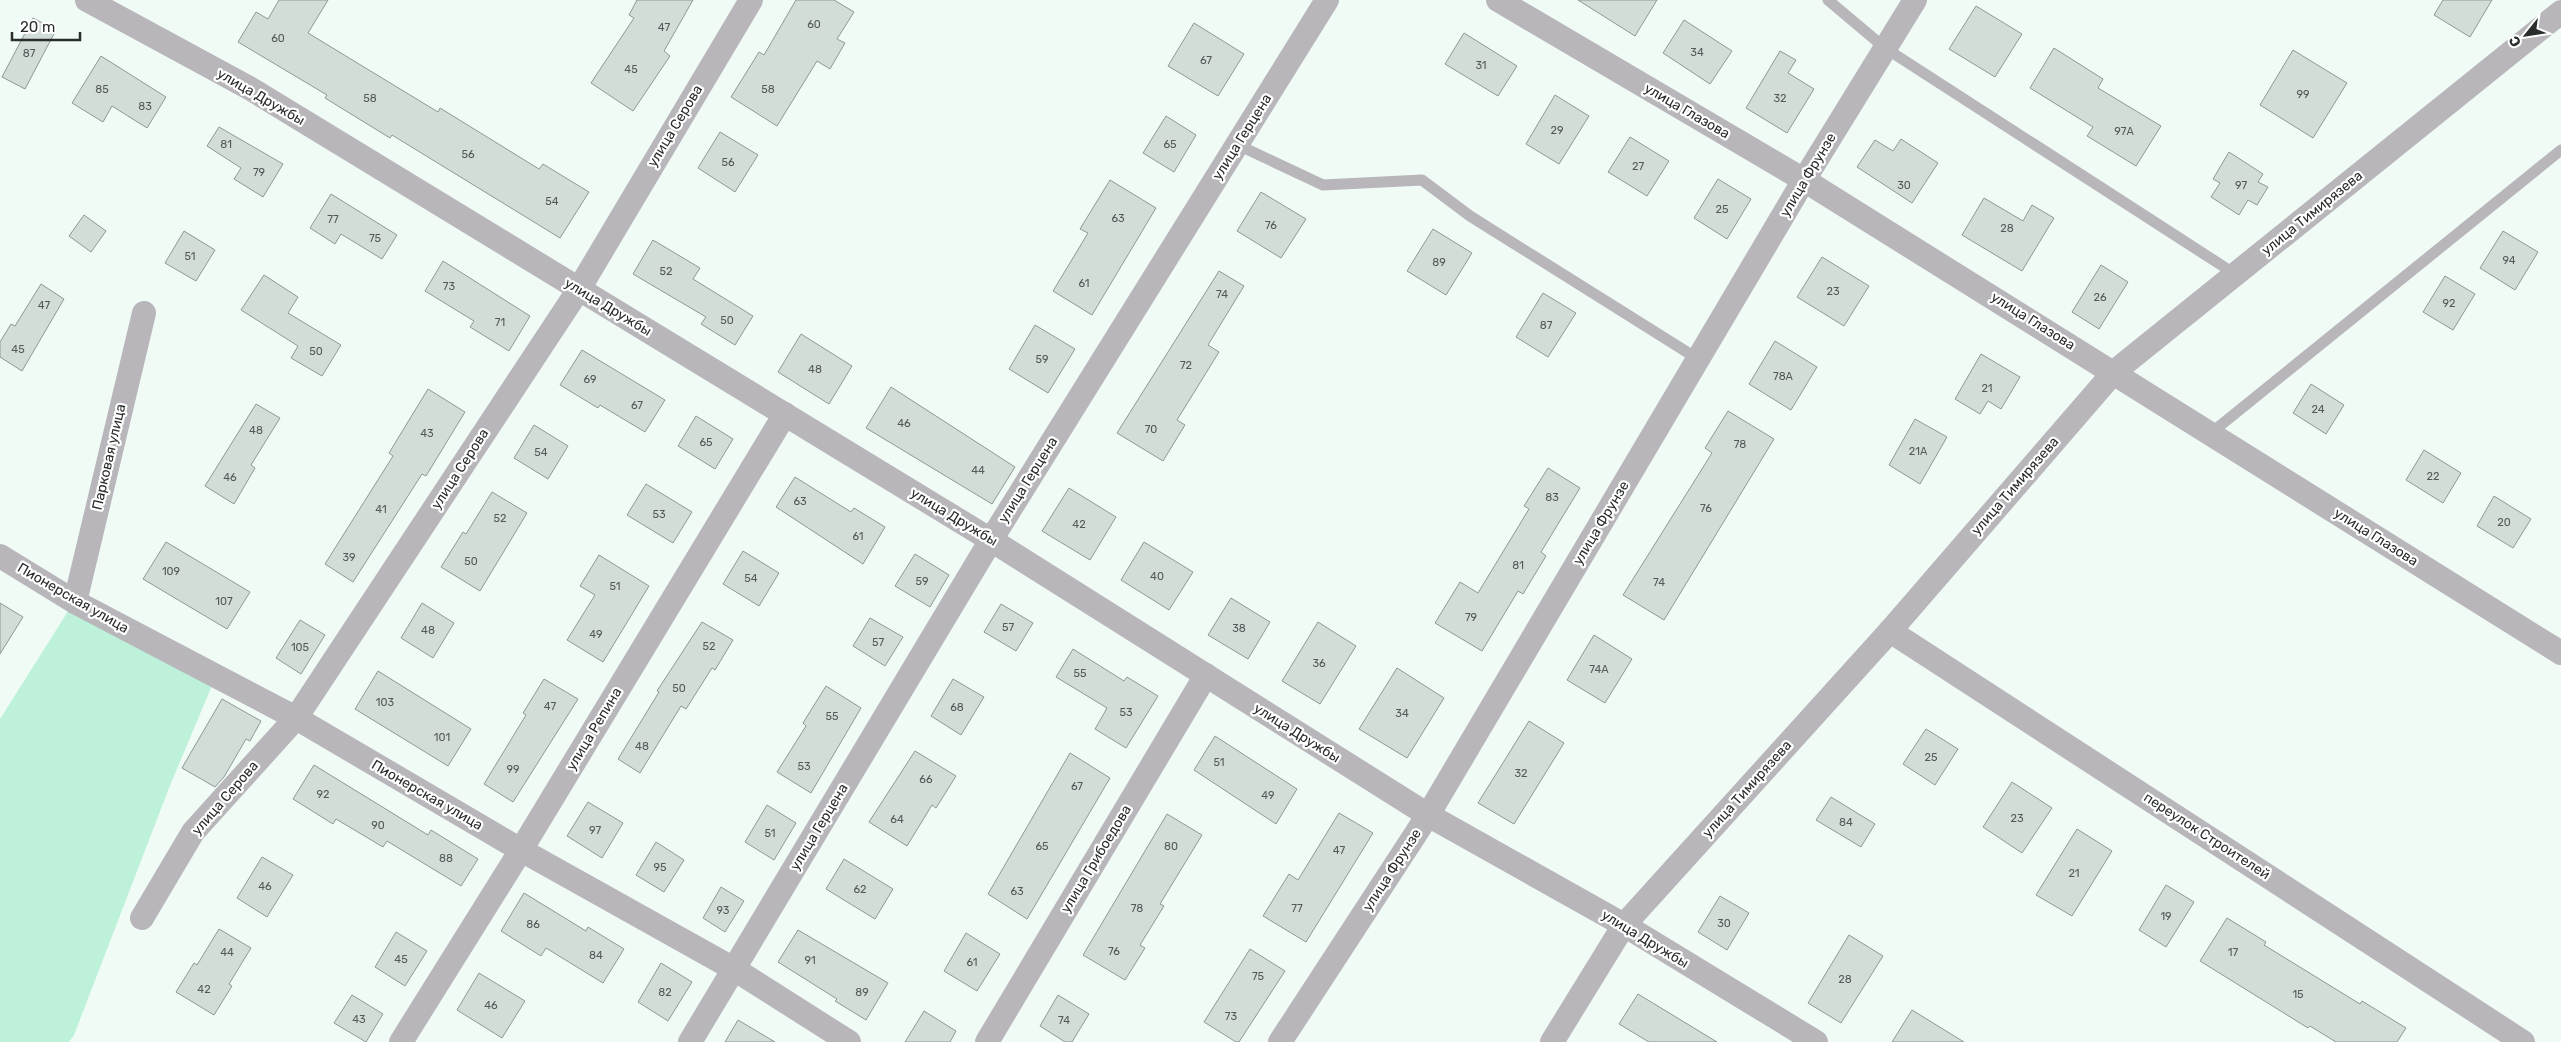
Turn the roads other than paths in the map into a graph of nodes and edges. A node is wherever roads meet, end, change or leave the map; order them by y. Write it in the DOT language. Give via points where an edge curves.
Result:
graph roads {
  1 [pos="87,0"];
  2 [pos="751,0"];
  3 [pos="1327,0"];
  4 [pos="1498,0"];
  5 [pos="1828,0"];
  6 [pos="1915,0"];
  7 [pos="2551,0"];
  8 [pos="2561,6"];
  9 [pos="2561,12"];
  10 [pos="1885,48"];
  11 [pos="1238,144"];
  12 [pos="2561,150"];
  13 [pos="1804,180"];
  14 [pos="2235,274"];
  15 [pos="579,289"];
  16 [pos="144,313"];
  17 [pos="1698,359"];
  18 [pos="2114,372"];
  19 [pos="785,414"];
  20 [pos="2210,432"];
  21 [pos="991,540"];
  22 [pos="0,556"];
  23 [pos="75,602"];
  24 [pos="1890,631"];
  25 [pos="2561,653"];
  26 [pos="1206,675"];
  27 [pos="296,718"];
  28 [pos="1428,815"];
  29 [pos="521,850"];
  30 [pos="142,918"];
  31 [pos="1624,925"];
  32 [pos="734,969"];
  33 [pos="401,1042"];
  34 [pos="690,1042"];
  35 [pos="850,1042"];
  36 [pos="987,1042"];
  37 [pos="1280,1042"];
  38 [pos="1552,1042"];
  39 [pos="1816,1042"];
  40 [pos="2524,1042"];
  1 -- 15 [label="street, улица Дружбы" via="250,89"];
  2 -- 15 [label="street, улица Серова"];
  3 -- 11 [label="street, улица Герцена"];
  4 -- 13 [label="street, улица Глазова"];
  5 -- 10 [label="lane"];
  6 -- 10 [label="street, улица Фрунзе"];
  7 -- 8 [label="street"];
  9 -- 14 [label="street, улица Тимирязева"];
  10 -- 13 [label="street, улица Фрунзе"];
  10 -- 14 [label="lane"];
  11 -- 17 [label="lane" via="1323,185 1422,180 1470,216"];
  11 -- 21 [label="street, улица Герцена"];
  12 -- 20 [label="lane"];
  13 -- 17 [label="street, улица Фрунзе"];
  13 -- 18 [label="street, улица Глазова"];
  14 -- 18 [label="street, улица Тимирязева"];
  15 -- 19 [label="street, улица Дружбы"];
  15 -- 27 [label="street, улица Серова"];
  16 -- 23 [label="street, Парковая улица"];
  17 -- 28 [label="street, улица Фрунзе"];
  18 -- 20 [label="street, улица Глазова"];
  18 -- 24 [label="street, улица Тимирязева"];
  19 -- 21 [label="street, улица Дружбы"];
  19 -- 29 [label="street, улица Репина"];
  20 -- 25 [label="street, улица Глазова"];
  21 -- 26 [label="street, улица Дружбы"];
  21 -- 32 [label="street, улица Герцена"];
  22 -- 23 [label="street, Пионерская улица"];
  23 -- 27 [label="street, Пионерская улица"];
  24 -- 31 [label="street, улица Тимирязева"];
  24 -- 40 [label="street, переулок Строителей"];
  26 -- 28 [label="street, улица Дружбы"];
  26 -- 36 [label="street, улица Грибоедова"];
  27 -- 29 [label="street, Пионерская улица"];
  27 -- 30 [label="street, улица Серова" via="193,832"];
  28 -- 31 [label="street, улица Дружбы"];
  28 -- 37 [label="street, улица Фрунзе"];
  29 -- 32 [label="street, Пионерская улица"];
  29 -- 33 [label="street, улица Репина"];
  31 -- 38 [label="street, улица Тимирязева"];
  31 -- 39 [label="street, улица Дружбы"];
  32 -- 34 [label="street, улица Герцена"];
  32 -- 35 [label="street, Пионерская улица"];
}
